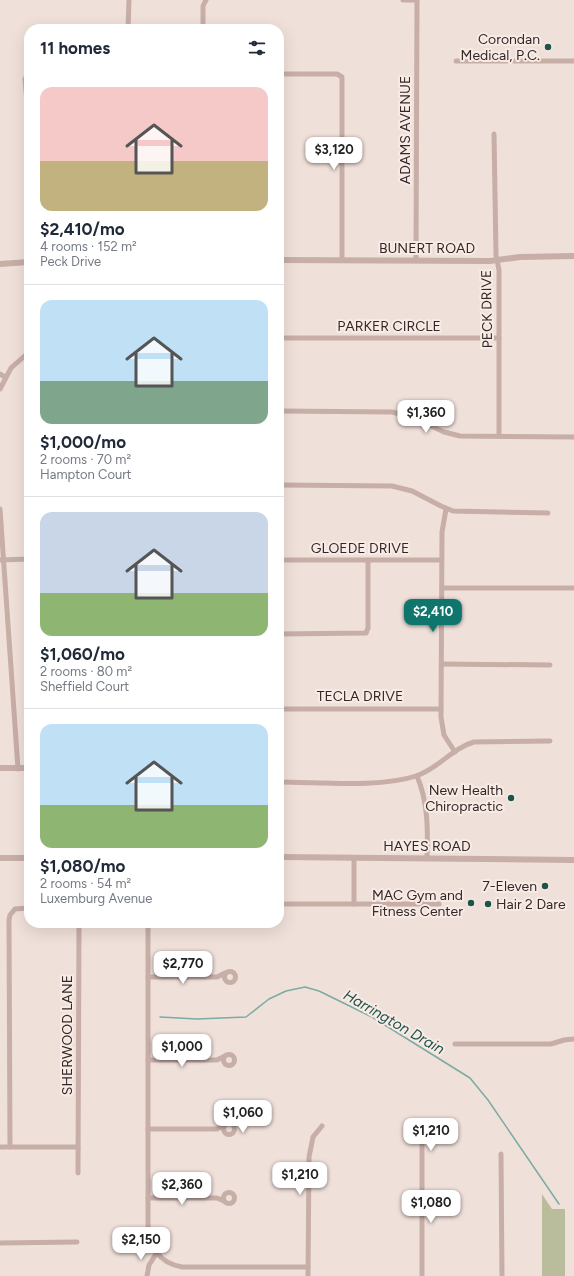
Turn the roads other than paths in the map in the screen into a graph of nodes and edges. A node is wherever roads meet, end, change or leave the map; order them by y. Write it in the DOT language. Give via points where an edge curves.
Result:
graph roads {
  1 [pos="128,0"];
  2 [pos="205,0"];
  3 [pos="403,0"];
  4 [pos="417,0"];
  5 [pos="128,24"];
  6 [pos="203,24"];
  7 [pos="456,61"];
  8 [pos="574,61"];
  9 [pos="284,74"];
  10 [pos="494,134"];
  11 [pos="574,256"];
  12 [pos="284,260"];
  13 [pos="342,260"];
  14 [pos="416,260"];
  15 [pos="498,260"];
  16 [pos="24,262"];
  17 [pos="0,264"];
  18 [pos="284,338"];
  19 [pos="499,338"];
  20 [pos="24,357"];
  21 [pos="0,374"];
  22 [pos="5,377"];
  23 [pos="0,389"];
  24 [pos="284,411"];
  25 [pos="499,436"];
  26 [pos="574,436"];
  27 [pos="284,485"];
  28 [pos="0,509"];
  29 [pos="446,509"];
  30 [pos="548,513"];
  31 [pos="24,559"];
  32 [pos="2,560"];
  33 [pos="284,560"];
  34 [pos="368,560"];
  35 [pos="442,560"];
  36 [pos="442,588"];
  37 [pos="574,588"];
  38 [pos="284,634"];
  39 [pos="442,664"];
  40 [pos="550,665"];
  41 [pos="284,709"];
  42 [pos="442,709"];
  43 [pos="550,741"];
  44 [pos="455,752"];
  45 [pos="0,768"];
  46 [pos="18,768"];
  47 [pos="24,768"];
  48 [pos="417,776"];
  49 [pos="284,782"];
  50 [pos="284,857"];
  51 [pos="427,857"];
  52 [pos="0,858"];
  53 [pos="24,858"];
  54 [pos="354,858"];
  55 [pos="574,860"];
  56 [pos="284,904"];
  57 [pos="354,904"];
  58 [pos="439,904"];
  59 [pos="24,908"];
  60 [pos="79,928"];
  61 [pos="148,928"];
  62 [pos="225,973"];
  63 [pos="148,977"];
  64 [pos="217,977"];
  65 [pos="225,980"];
  66 [pos="574,1040"];
  67 [pos="455,1044"];
  68 [pos="225,1056"];
  69 [pos="148,1060"];
  70 [pos="217,1060"];
  71 [pos="224,1063"];
  72 [pos="225,1125"];
  73 [pos="322,1126"];
  74 [pos="148,1128"];
  75 [pos="217,1129"];
  76 [pos="224,1132"];
  77 [pos="422,1133"];
  78 [pos="0,1147"];
  79 [pos="10,1147"];
  80 [pos="78,1147"];
  81 [pos="501,1154"];
  82 [pos="78,1173"];
  83 [pos="225,1194"];
  84 [pos="148,1198"];
  85 [pos="217,1198"];
  86 [pos="224,1201"];
  87 [pos="0,1242"];
  88 [pos="77,1242"];
  89 [pos="156,1254"];
  90 [pos="308,1267"];
  91 [pos="147,1276"];
  92 [pos="308,1276"];
  93 [pos="422,1276"];
  94 [pos="502,1276"];
  1 -- 5 [label="street"];
  2 -- 6 [label="street"];
  3 -- 4 [label="street"];
  4 -- 14 [label="street, ADAMS AVENUE"];
  7 -- 8 [label="street"];
  9 -- 13 [label="street" via="340,76 342,80"];
  10 -- 15 [label="street, PECK DRIVE"];
  11 -- 15 [label="street, BUNERT ROAD"];
  12 -- 13 [label="street, BUNERT ROAD"];
  13 -- 14 [label="street, BUNERT ROAD"];
  14 -- 15 [label="street, BUNERT ROAD"];
  15 -- 19 [label="street, PECK DRIVE"];
  16 -- 17 [label="street"];
  18 -- 19 [label="street, PARKER CIRCLE"];
  19 -- 25 [label="street, PECK DRIVE"];
  20 -- 22 [label="street"];
  21 -- 22 [label="street"];
  22 -- 23 [label="street"];
  24 -- 25 [label="street" via="392,412 412,417 450,434"];
  25 -- 26 [label="street"];
  27 -- 29 [label="street" via="392,486 412,491"];
  28 -- 32 [label="street"];
  29 -- 30 [label="street" via="461,512"];
  29 -- 35 [label="street" via="442,532"];
  31 -- 32 [label="street"];
  32 -- 46 [label="street"];
  33 -- 34 [label="street, GLOEDE DRIVE"];
  34 -- 35 [label="street, GLOEDE DRIVE"];
  34 -- 38 [label="street" via="366,633"];
  35 -- 36 [label="street"];
  36 -- 37 [label="street"];
  36 -- 39 [label="street"];
  39 -- 40 [label="street"];
  39 -- 42 [label="street"];
  41 -- 42 [label="street, TECLA DRIVE"];
  42 -- 44 [label="street" via="444,736"];
  43 -- 44 [label="street" via="474,742"];
  44 -- 48 [label="street"];
  45 -- 46 [label="street"];
  46 -- 47 [label="street"];
  48 -- 49 [label="street" via="384,782"];
  48 -- 51 [label="street" via="427,817"];
  50 -- 54 [label="street, HAYES ROAD"];
  51 -- 54 [label="street, HAYES ROAD"];
  51 -- 55 [label="street, HAYES ROAD"];
  52 -- 53 [label="street"];
  54 -- 57 [label="street"];
  56 -- 57 [label="street"];
  57 -- 58 [label="street"];
  59 -- 79 [label="street" via="15,909 9,920"];
  60 -- 80 [label="street, SHERWOOD LANE"];
  61 -- 63 [label="street"];
  62 -- 64 [label="street"];
  62 -- 65 [label="street"];
  62 -- 65 [label="street" via="230,971 236,976 232,982"];
  63 -- 64 [label="street"];
  63 -- 69 [label="street"];
  64 -- 65 [label="street"];
  66 -- 67 [label="street" via="551,1044"];
  68 -- 70 [label="street"];
  68 -- 71 [label="street"];
  68 -- 71 [label="street" via="232,1054 235,1061 230,1066"];
  69 -- 70 [label="street"];
  69 -- 74 [label="street"];
  70 -- 71 [label="street"];
  72 -- 75 [label="street"];
  72 -- 76 [label="street"];
  72 -- 76 [label="street" via="232,1124 235,1130 229,1135"];
  73 -- 90 [label="street" via="313,1137 309,1157"];
  74 -- 75 [label="street"];
  74 -- 84 [label="street"];
  75 -- 76 [label="street"];
  77 -- 93 [label="street"];
  78 -- 79 [label="street"];
  79 -- 80 [label="street"];
  80 -- 82 [label="street, SHERWOOD LANE"];
  81 -- 94 [label="street"];
  83 -- 85 [label="street"];
  83 -- 86 [label="street"];
  83 -- 86 [label="street" via="232,1193 235,1199 229,1204"];
  84 -- 85 [label="street"];
  84 -- 89 [label="street" via="148,1233"];
  85 -- 86 [label="street"];
  87 -- 88 [label="street"];
  89 -- 90 [label="street" via="170,1264 186,1267"];
  89 -- 91 [label="street" via="148,1265"];
  90 -- 92 [label="street"];
}
